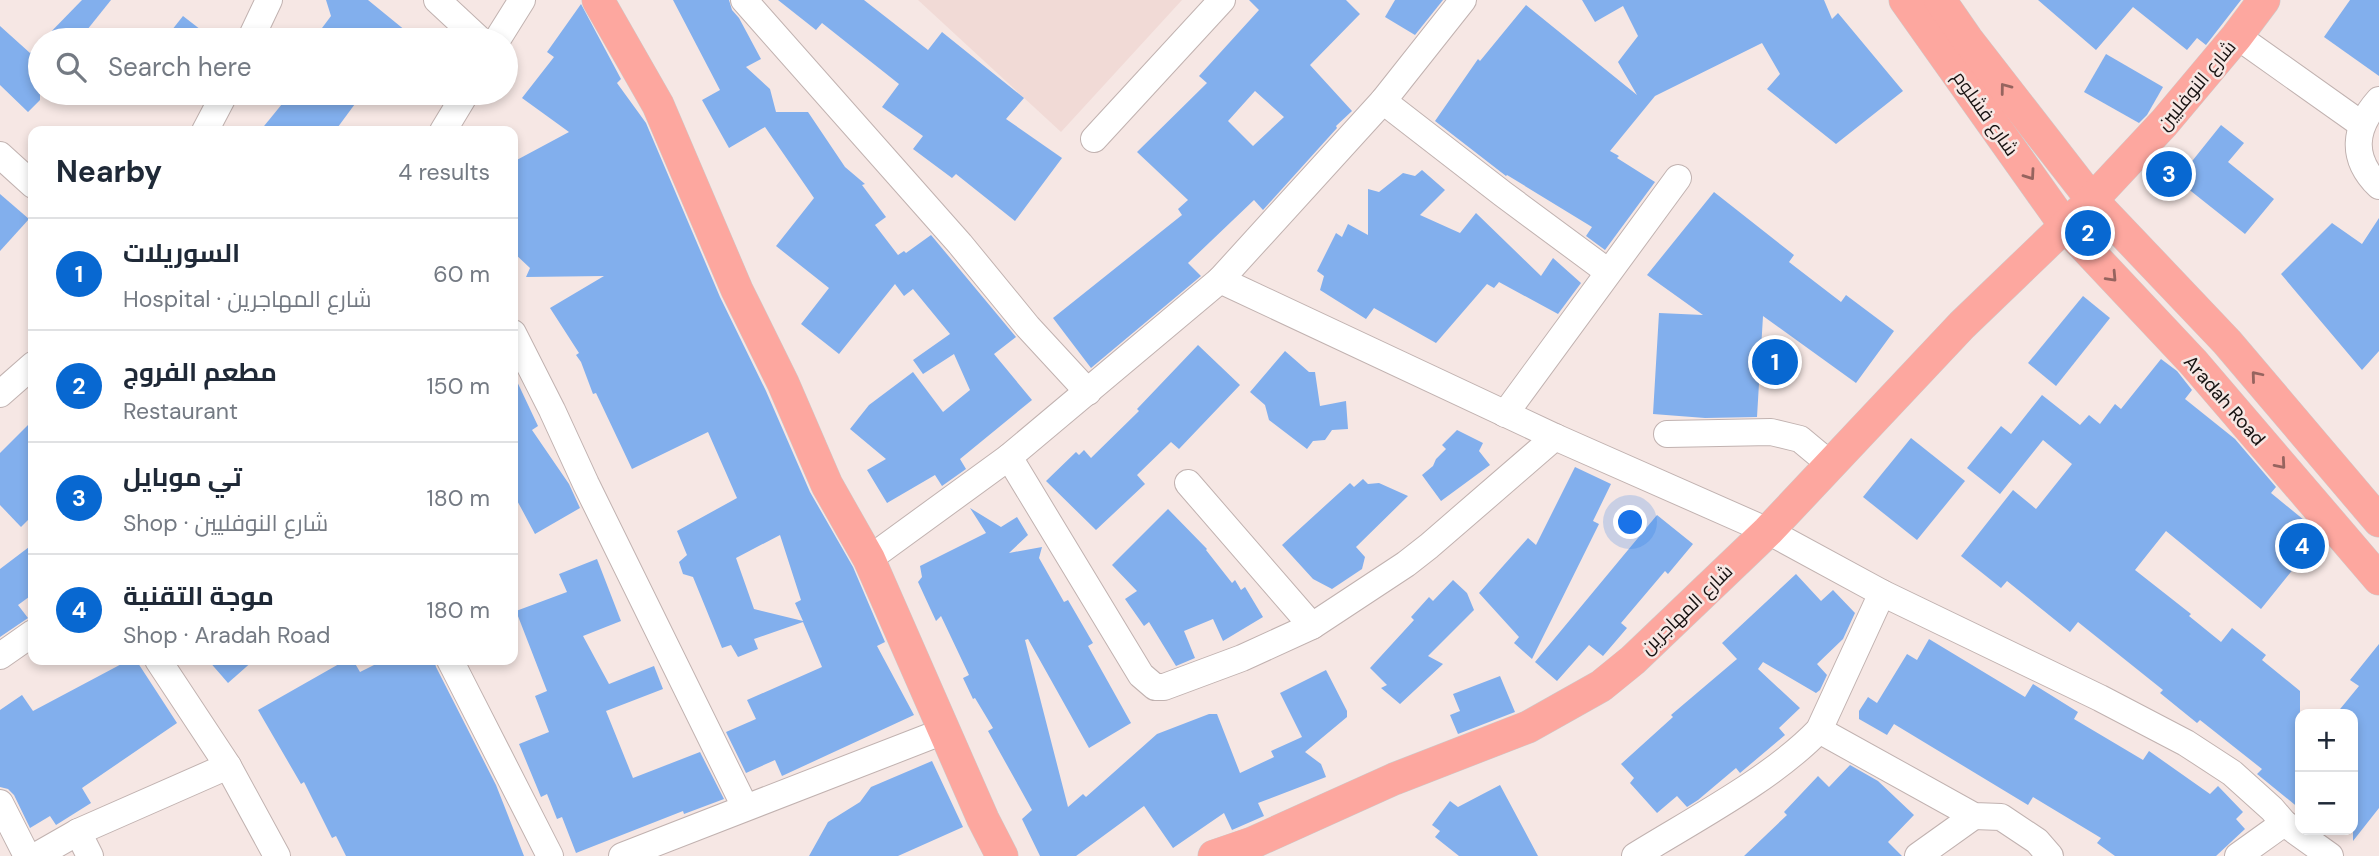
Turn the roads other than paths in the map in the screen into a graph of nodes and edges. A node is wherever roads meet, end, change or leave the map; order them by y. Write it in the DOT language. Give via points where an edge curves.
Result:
graph roads {
  1 [pos="269,0"];
  2 [pos="437,0"];
  3 [pos="522,0"];
  4 [pos="598,0"];
  5 [pos="744,0"];
  6 [pos="1222,0"];
  7 [pos="1463,0"];
  8 [pos="1905,0"];
  9 [pos="1940,0"];
  10 [pos="2264,0"];
  11 [pos="256,28"];
  12 [pos="467,28"];
  13 [pos="504,28"];
  14 [pos="2237,36"];
  15 [pos="1955,45"];
  16 [pos="2379,100"];
  17 [pos="1383,101"];
  18 [pos="219,105"];
  19 [pos="459,105"];
  20 [pos="2361,124"];
  21 [pos="208,126"];
  22 [pos="446,126"];
  23 [pos="1094,139"];
  24 [pos="0,155"];
  25 [pos="1678,177"];
  26 [pos="28,181"];
  27 [pos="2379,186"];
  28 [pos="2092,200"];
  29 [pos="2066,227"];
  30 [pos="1608,271"];
  31 [pos="1220,280"];
  32 [pos="518,343"];
  33 [pos="28,369"];
  34 [pos="1088,392"];
  35 [pos="0,394"];
  36 [pos="1505,414"];
  37 [pos="1667,435"];
  38 [pos="1555,437"];
  39 [pos="1009,457"];
  40 [pos="1830,464"];
  41 [pos="1188,482"];
  42 [pos="2376,514"];
  43 [pos="1768,531"];
  44 [pos="869,559"];
  45 [pos="2379,579"];
  46 [pos="1882,593"];
  47 [pos="1312,626"];
  48 [pos="28,637"];
  49 [pos="0,656"];
  50 [pos="161,665"];
  51 [pos="453,665"];
  52 [pos="1819,730"];
  53 [pos="944,731"];
  54 [pos="228,766"];
  55 [pos="0,803"];
  56 [pos="745,807"];
  57 [pos="1974,816"];
  58 [pos="2284,823"];
  59 [pos="78,832"];
  60 [pos="1257,849"];
  61 [pos="27,856"];
  62 [pos="36,856"];
  63 [pos="90,856"];
  64 [pos="277,856"];
  65 [pos="550,856"];
  66 [pos="622,856"];
  67 [pos="1002,856"];
  68 [pos="1214,856"];
  69 [pos="1634,856"];
  70 [pos="1918,856"];
  71 [pos="2050,856"];
  72 [pos="2238,856"];
  73 [pos="2330,856"];
  1 -- 11 [label="street"];
  2 -- 12 [label="street"];
  3 -- 13 [label="street"];
  4 -- 44 [label="main road" via="657,105 827,485"];
  5 -- 34 [label="street"];
  6 -- 23 [label="street"];
  7 -- 17 [label="street"];
  8 -- 15 [label="main road, شارع فشلوم"];
  9 -- 15 [label="main road, شارع فشلوم"];
  10 -- 14 [label="main road, شارع النوفليين"];
  14 -- 20 [label="street"];
  14 -- 28 [label="main road, شارع النوفليين"];
  28 -- 15 [label="main road, شارع فشلوم, one-way"];
  15 -- 29 [label="main road, شارع فشلوم, one-way"];
  16 -- 20 [label="street"];
  17 -- 30 [label="street"];
  17 -- 31 [label="street"];
  18 -- 21 [label="street"];
  19 -- 22 [label="street"];
  20 -- 27 [label="street" via="2357,151 2368,176"];
  24 -- 26 [label="street"];
  25 -- 30 [label="street"];
  28 -- 29 [label="main road, شارع النوفليين"];
  42 -- 28 [label="main road, Aradah Road, one-way" via="2227,342"];
  29 -- 40 [label="main road, شارع المهاجرين" via="1962,325"];
  29 -- 45 [label="main road, Aradah Road, one-way" via="2193,362"];
  30 -- 36 [label="street"];
  31 -- 34 [label="street"];
  31 -- 36 [label="street"];
  32 -- 56 [label="street"];
  33 -- 35 [label="street"];
  34 -- 39 [label="street"];
  36 -- 38 [label="street"];
  37 -- 40 [label="street" via="1771,432 1800,439"];
  38 -- 43 [label="street"];
  38 -- 47 [label="street" via="1429,546"];
  39 -- 44 [label="street"];
  39 -- 47 [label="street" via="1140,675 1155,687 1242,658"];
  40 -- 43 [label="main road, شارع المهاجرين"];
  41 -- 47 [label="street"];
  43 -- 46 [label="street"];
  43 -- 60 [label="main road, شارع المهاجرين" via="1601,687 1528,727 1394,779"];
  44 -- 53 [label="main road"];
  46 -- 52 [label="street"];
  46 -- 58 [label="street" via="2186,743 2232,773"];
  48 -- 49 [label="street"];
  50 -- 54 [label="street"];
  51 -- 65 [label="street"];
  52 -- 57 [label="street"];
  52 -- 69 [label="street" via="1780,764"];
  53 -- 56 [label="street"];
  53 -- 67 [label="main road"];
  54 -- 59 [label="street"];
  54 -- 64 [label="street"];
  55 -- 61 [label="street"];
  56 -- 66 [label="street"];
  57 -- 70 [label="street"];
  57 -- 71 [label="street" via="2001,817 2037,841"];
  58 -- 72 [label="street"];
  58 -- 73 [label="street"];
  59 -- 62 [label="street"];
  59 -- 63 [label="street"];
  60 -- 68 [label="main road, شارع المهاجرين"];
}
